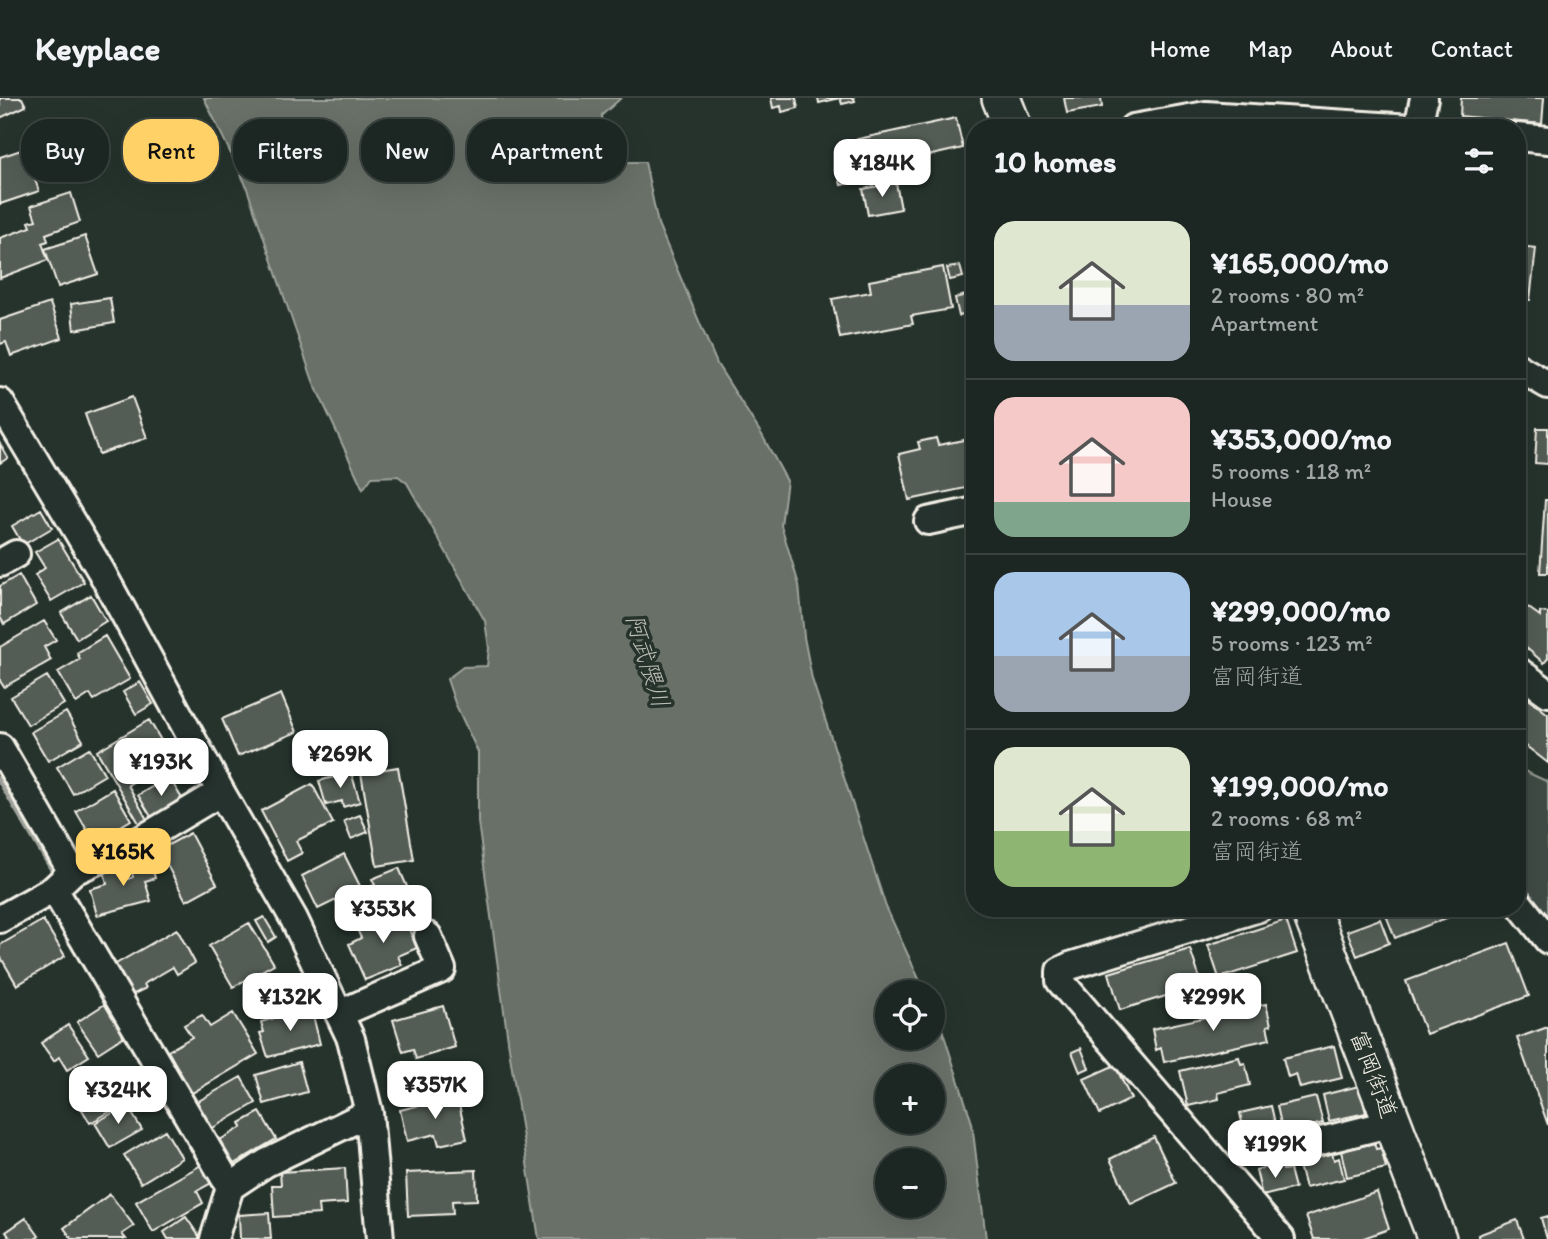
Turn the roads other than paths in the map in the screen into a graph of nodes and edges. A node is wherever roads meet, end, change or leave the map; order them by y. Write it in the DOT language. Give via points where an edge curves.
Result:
graph roads {
  1 [pos="1424,98"];
  2 [pos="1184,119"];
  3 [pos="1269,119"];
  4 [pos="1420,119"];
  5 [pos="1526,139"];
  6 [pos="1548,140"];
  7 [pos="1526,372"];
  8 [pos="1548,385"];
  9 [pos="0,402"];
  10 [pos="966,513"];
  11 [pos="928,521"];
  12 [pos="1526,677"];
  13 [pos="1548,693"];
  14 [pos="0,747"];
  15 [pos="221,792"];
  16 [pos="63,881"];
  17 [pos="1526,912"];
  18 [pos="1230,917"];
  19 [pos="1313,917"];
  20 [pos="0,919"];
  21 [pos="428,936"];
  22 [pos="1548,940"];
  23 [pos="339,1014"];
  24 [pos="369,1113"];
  25 [pos="1392,1123"];
  26 [pos="1285,1150"];
  27 [pos="230,1187"];
  28 [pos="214,1239"];
  29 [pos="380,1239"];
  30 [pos="1281,1239"];
  31 [pos="1437,1239"];
  1 -- 4 [label="street"];
  2 -- 3 [label="street" via="1206,115"];
  5 -- 6 [label="street"];
  7 -- 8 [label="street"];
  9 -- 15 [label="street" via="101,571"];
  10 -- 11 [label="street"];
  12 -- 13 [label="street"];
  14 -- 16 [label="street"];
  15 -- 16 [label="street"];
  15 -- 23 [label="street" via="294,919"];
  16 -- 20 [label="street"];
  16 -- 27 [label="street"];
  17 -- 22 [label="street"];
  18 -- 30 [label="street" via="1070,966 1060,971 1060,981"];
  19 -- 25 [label="street, 富岡街道"];
  21 -- 23 [label="street" via="442,969"];
  23 -- 24 [label="street" via="351,1039"];
  24 -- 27 [label="street" via="266,1163"];
  24 -- 29 [label="street"];
  25 -- 26 [label="street"];
  25 -- 31 [label="street, 富岡街道"];
  27 -- 28 [label="street"];
}
